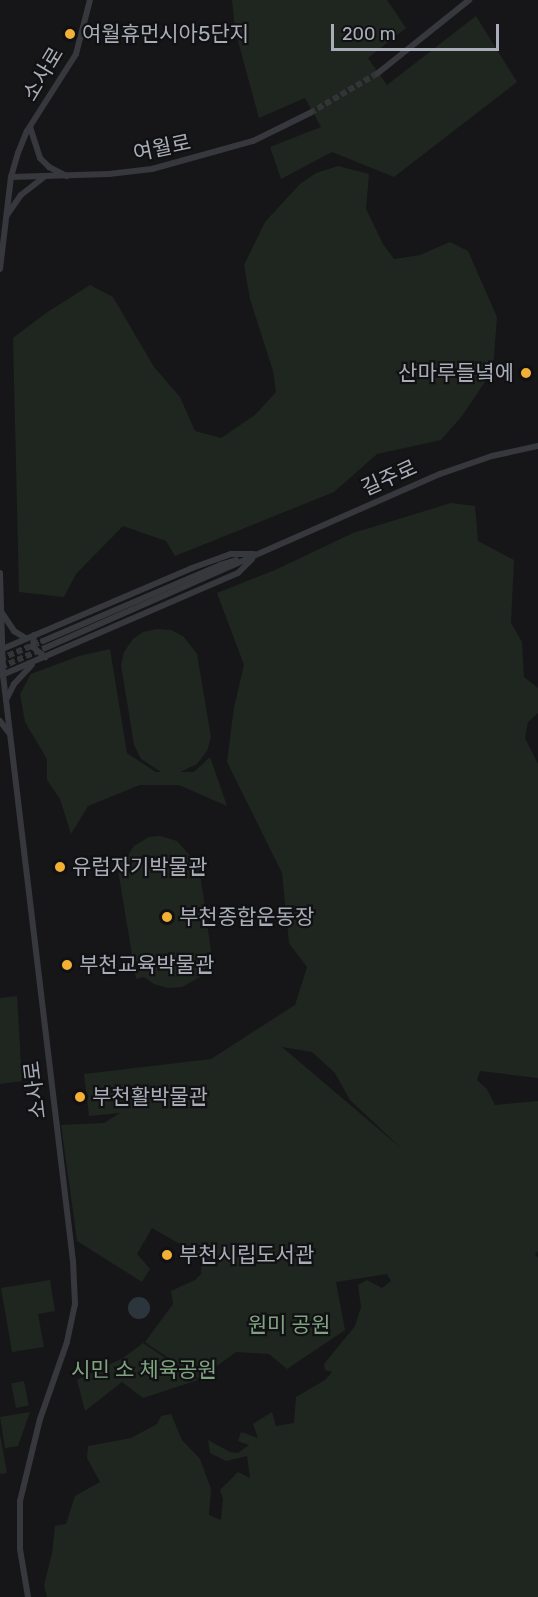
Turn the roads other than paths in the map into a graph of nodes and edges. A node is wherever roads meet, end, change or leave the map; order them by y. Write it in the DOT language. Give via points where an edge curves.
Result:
graph roads {
  1 [pos="90,0"];
  2 [pos="469,0"];
  3 [pos="378,73"];
  4 [pos="310,113"];
  5 [pos="30,127"];
  6 [pos="68,176"];
  7 [pos="11,177"];
  8 [pos="44,177"];
  9 [pos="7,216"];
  10 [pos="0,269"];
  11 [pos="538,446"];
  12 [pos="257,554"];
  13 [pos="0,573"];
  14 [pos="0,612"];
  15 [pos="34,635"];
  16 [pos="25,638"];
  17 [pos="44,644"];
  18 [pos="0,650"];
  19 [pos="45,657"];
  20 [pos="38,661"];
  21 [pos="1,675"];
  22 [pos="6,701"];
  23 [pos="0,722"];
  24 [pos="10,734"];
  25 [pos="28,1597"];
  1 -- 5 [label="street, 소사로" via="76,54"];
  2 -- 3 [label="street"];
  4 -- 6 [label="street, 여월로" via="253,141 197,159 152,169"];
  5 -- 6 [label="street" via="40,158"];
  5 -- 7 [label="street, 소사로"];
  6 -- 8 [label="street, 여월로"];
  7 -- 8 [label="street, 여월로"];
  7 -- 9 [label="street, 소사로"];
  8 -- 9 [label="street" via="21,195"];
  9 -- 10 [label="street, 소사로"];
  11 -- 12 [label="street, 길주로" via="492,456 440,474"];
  12 -- 15 [label="street, 길주로" via="231,554 192,568"];
  12 -- 17 [label="street, 길주로" via="220,565"];
  12 -- 19 [label="street, 길주로" via="238,573"];
  13 -- 14 [label="street, 소사로"];
  14 -- 16 [label="street" via="14,632"];
  14 -- 18 [label="street, 소사로"];
  15 -- 16 [label="street, 길주로"];
  15 -- 19 [label="street" via="33,647"];
  16 -- 18 [label="street, 길주로"];
  18 -- 21 [label="street, 소사로"];
  19 -- 20 [label="street, 길주로"];
  20 -- 21 [label="street, 길주로"];
  20 -- 22 [label="street" via="14,684"];
  21 -- 22 [label="street, 소사로"];
  22 -- 24 [label="street, 소사로"];
  23 -- 24 [label="street"];
  24 -- 25 [label="street, 소사로" via="75,1304 20,1501 20,1549"];
}
